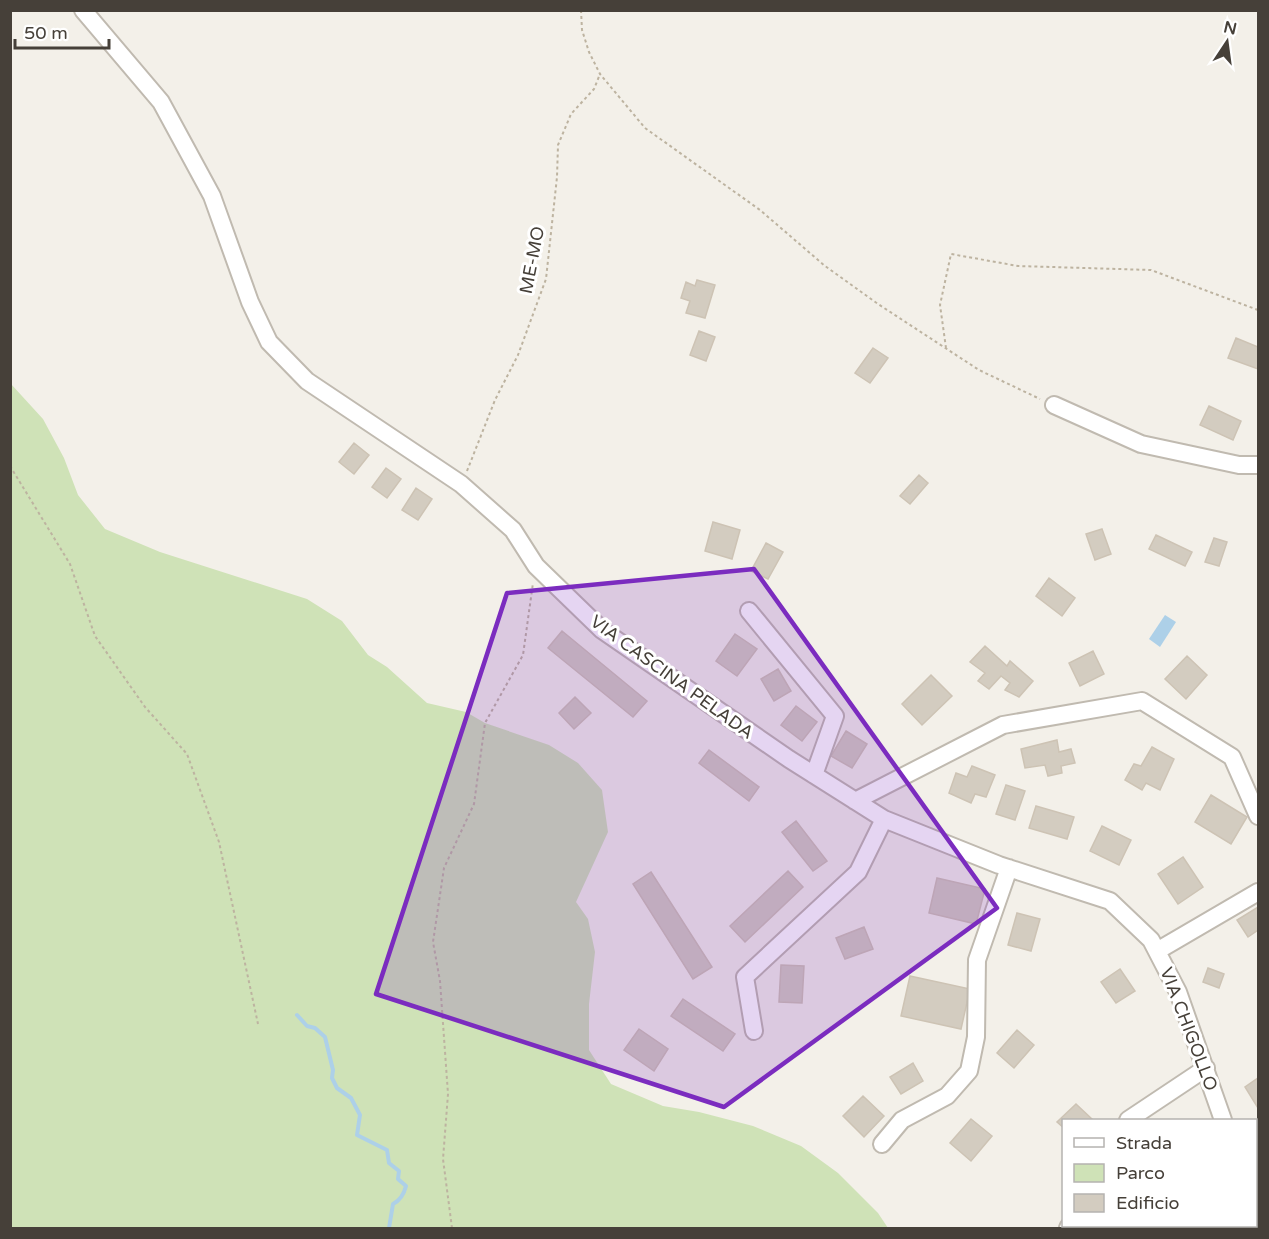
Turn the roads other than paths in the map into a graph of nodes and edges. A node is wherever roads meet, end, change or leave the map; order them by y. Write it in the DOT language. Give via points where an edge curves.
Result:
graph roads {
  1 [pos="83,10"];
  2 [pos="1054,405"];
  3 [pos="1258,465"];
  4 [pos="749,611"];
  5 [pos="814,775"];
  6 [pos="855,801"];
  7 [pos="1258,816"];
  8 [pos="884,819"];
  9 [pos="1009,868"];
  10 [pos="1258,892"];
  11 [pos="1154,945"];
  12 [pos="754,1031"];
  13 [pos="1206,1068"];
  14 [pos="1130,1119"];
  15 [pos="1223,1119"];
  16 [pos="882,1144"];
  1 -- 5 [label="street, VIA CASCINA PELADA" via="161,102 212,196 250,302 269,342 307,381 461,484 513,530 536,566 602,630"];
  2 -- 3 [label="street" via="1141,444 1239,465"];
  4 -- 5 [label="street" via="835,716"];
  5 -- 6 [label="street, VIA CASCINA PELADA"];
  6 -- 7 [label="street" via="1003,725 1142,701 1232,756"];
  6 -- 8 [label="street, VIA CASCINA PELADA"];
  8 -- 9 [label="street, VIA CASCINA PELADA"];
  8 -- 12 [label="street" via="858,872 745,977"];
  9 -- 11 [label="street, VIA CASCINA PELADA" via="1110,901"];
  9 -- 16 [label="street" via="977,960 976,1037 969,1071 947,1096 902,1120"];
  10 -- 11 [label="street"];
  11 -- 13 [label="street, VIA CHIGOLLO" via="1178,992"];
  13 -- 14 [label="street"];
  13 -- 15 [label="street, VIA CHIGOLLO"];
}
